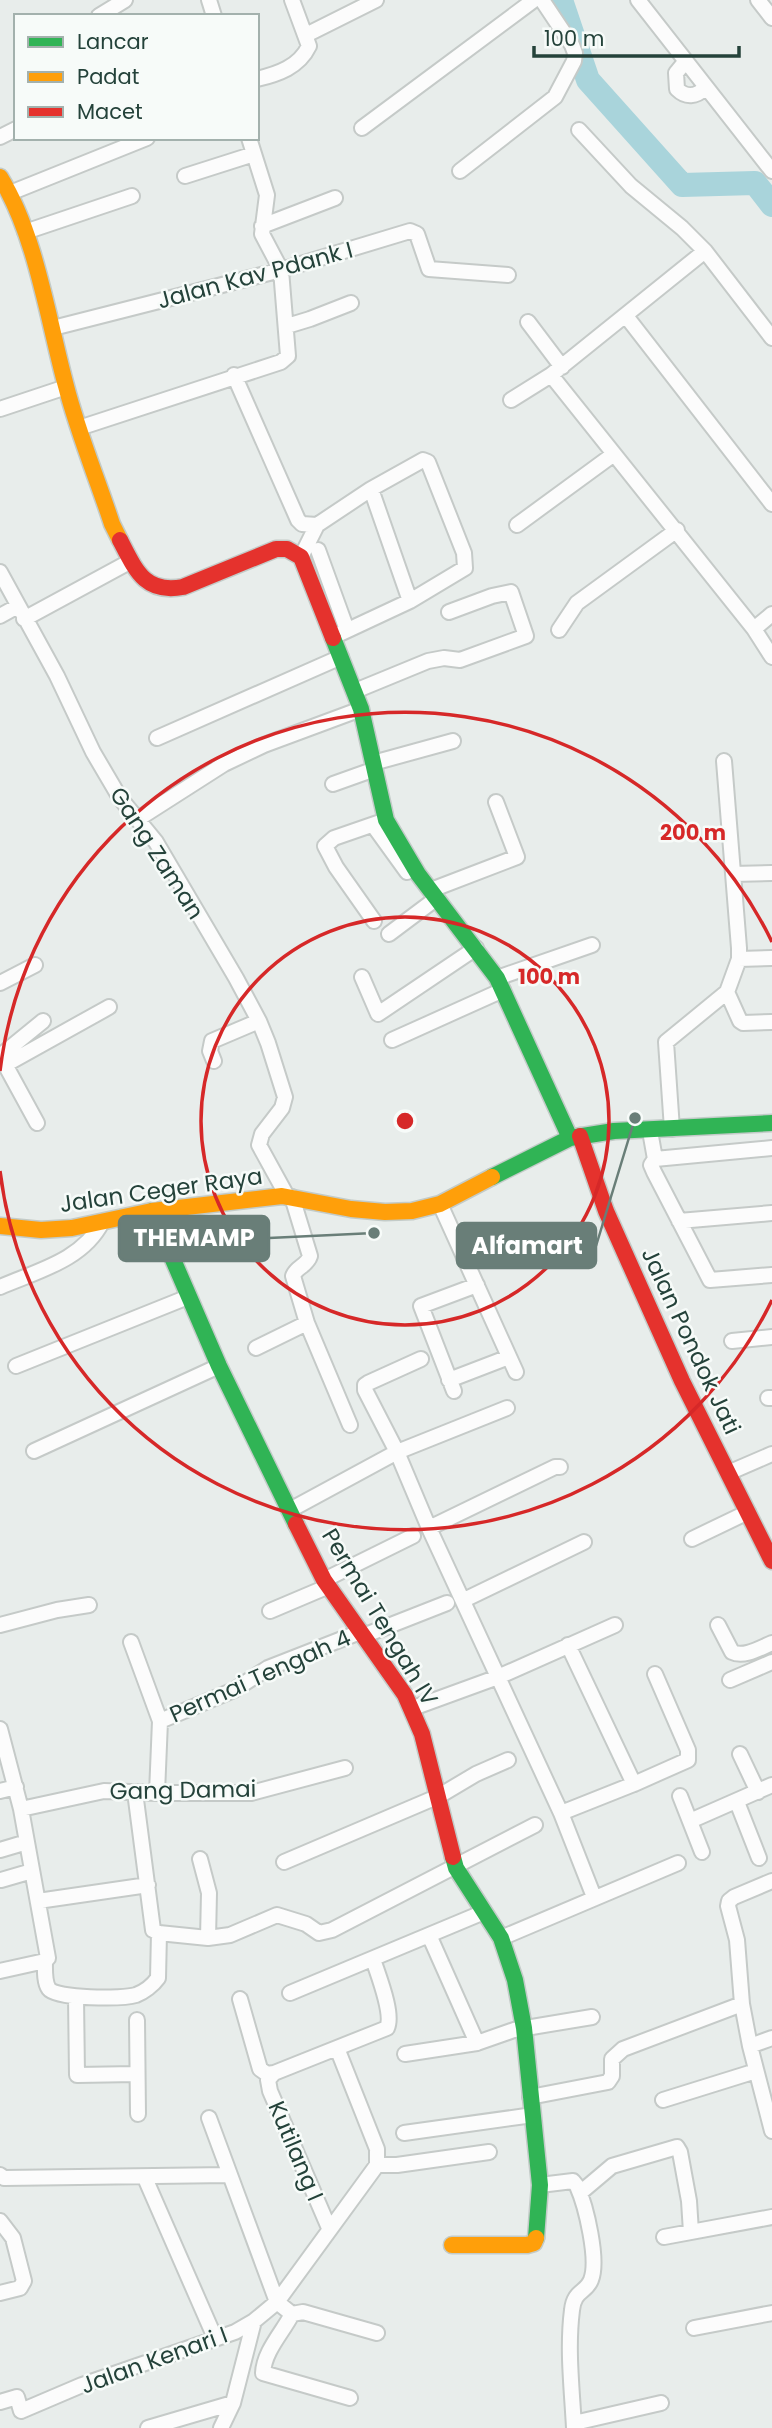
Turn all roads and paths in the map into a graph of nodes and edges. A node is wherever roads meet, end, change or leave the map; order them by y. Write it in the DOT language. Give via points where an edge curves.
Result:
graph roads {
  1 [pos="125,0"];
  2 [pos="292,0"];
  3 [pos="376,0"];
  4 [pos="534,0"];
  5 [pos="542,0"];
  6 [pos="638,0"];
  7 [pos="758,0"];
  8 [pos="102,14"];
  9 [pos="772,18"];
  10 [pos="306,35"];
  11 [pos="685,62"];
  12 [pos="259,78"];
  13 [pos="705,88"];
  14 [pos="362,128"];
  15 [pos="579,130"];
  16 [pos="142,140"];
  17 [pos="250,140"];
  18 [pos="254,154"];
  19 [pos="460,171"];
  20 [pos="772,172"];
  21 [pos="185,176"];
  22 [pos="0,177"];
  23 [pos="10,193"];
  24 [pos="132,197"];
  25 [pos="335,198"];
  26 [pos="262,226"];
  27 [pos="25,232"];
  28 [pos="705,251"];
  29 [pos="281,270"];
  30 [pos="508,275"];
  31 [pos="351,303"];
  32 [pos="626,316"];
  33 [pos="528,322"];
  34 [pos="287,326"];
  35 [pos="53,328"];
  36 [pos="772,338"];
  37 [pos="557,371"];
  38 [pos="234,375"];
  39 [pos="66,387"];
  40 [pos="512,400"];
  41 [pos="0,409"];
  42 [pos="79,428"];
  43 [pos="614,454"];
  44 [pos="371,489"];
  45 [pos="772,504"];
  46 [pos="317,525"];
  47 [pos="517,525"];
  48 [pos="677,530"];
  49 [pos="318,550"];
  50 [pos="301,557"];
  51 [pos="131,561"];
  52 [pos="0,572"];
  53 [pos="410,601"];
  54 [pos="449,611"];
  55 [pos="21,613"];
  56 [pos="772,614"];
  57 [pos="0,616"];
  58 [pos="754,629"];
  59 [pos="559,630"];
  60 [pos="340,634"];
  61 [pos="341,657"];
  62 [pos="772,657"];
  63 [pos="355,691"];
  64 [pos="360,709"];
  65 [pos="157,738"];
  66 [pos="453,741"];
  67 [pos="724,761"];
  68 [pos="374,766"];
  69 [pos="333,784"];
  70 [pos="496,802"];
  71 [pos="138,819"];
  72 [pos="380,822"];
  73 [pos="772,873"];
  74 [pos="733,874"];
  75 [pos="431,894"];
  76 [pos="374,921"];
  77 [pos="388,934"];
  78 [pos="592,945"];
  79 [pos="475,948"];
  80 [pos="772,958"];
  81 [pos="739,959"];
  82 [pos="35,965"];
  83 [pos="362,977"];
  84 [pos="0,983"];
  85 [pos="500,984"];
  86 [pos="727,992"];
  87 [pos="110,1007"];
  88 [pos="43,1021"];
  89 [pos="259,1021"];
  90 [pos="772,1021"];
  91 [pos="392,1040"];
  92 [pos="2,1059"];
  93 [pos="214,1061"];
  94 [pos="37,1123"];
  95 [pos="772,1123"];
  96 [pos="672,1129"];
  97 [pos="650,1131"];
  98 [pos="575,1137"];
  99 [pos="772,1148"];
  100 [pos="655,1159"];
  101 [pos="283,1196"];
  102 [pos="440,1203"];
  103 [pos="152,1211"];
  104 [pos="772,1213"];
  105 [pos="679,1221"];
  106 [pos="102,1222"];
  107 [pos="0,1226"];
  108 [pos="772,1275"];
  109 [pos="477,1285"];
  110 [pos="0,1287"];
  111 [pos="188,1297"];
  112 [pos="307,1323"];
  113 [pos="772,1337"];
  114 [pos="732,1341"];
  115 [pos="256,1348"];
  116 [pos="509,1357"];
  117 [pos="421,1359"];
  118 [pos="16,1366"];
  119 [pos="219,1366"];
  120 [pos="516,1372"];
  121 [pos="507,1408"];
  122 [pos="350,1425"];
  123 [pos="34,1451"];
  124 [pos="395,1453"];
  125 [pos="772,1454"];
  126 [pos="560,1467"];
  127 [pos="728,1473"];
  128 [pos="290,1510"];
  129 [pos="748,1512"];
  130 [pos="429,1528"];
  131 [pos="413,1536"];
  132 [pos="692,1539"];
  133 [pos="584,1542"];
  134 [pos="771,1558"];
  135 [pos="327,1583"];
  136 [pos="464,1600"];
  137 [pos="447,1603"];
  138 [pos="89,1605"];
  139 [pos="270,1611"];
  140 [pos="0,1625"];
  141 [pos="615,1625"];
  142 [pos="718,1625"];
  143 [pos="362,1634"];
  144 [pos="131,1642"];
  145 [pos="772,1643"];
  146 [pos="568,1645"];
  147 [pos="772,1662"];
  148 [pos="655,1674"];
  149 [pos="498,1677"];
  150 [pos="730,1680"];
  151 [pos="413,1708"];
  152 [pos="160,1721"];
  153 [pos="0,1729"];
  154 [pos="740,1754"];
  155 [pos="508,1760"];
  156 [pos="345,1768"];
  157 [pos="634,1784"];
  158 [pos="772,1786"];
  159 [pos="16,1787"];
  160 [pos="0,1791"];
  161 [pos="135,1792"];
  162 [pos="758,1792"];
  163 [pos="157,1793"];
  164 [pos="439,1796"];
  165 [pos="680,1796"];
  166 [pos="737,1802"];
  167 [pos="21,1810"];
  168 [pos="561,1813"];
  169 [pos="690,1821"];
  170 [pos="534,1825"];
  171 [pos="27,1842"];
  172 [pos="0,1850"];
  173 [pos="702,1852"];
  174 [pos="759,1858"];
  175 [pos="200,1859"];
  176 [pos="284,1862"];
  177 [pos="678,1863"];
  178 [pos="456,1868"];
  179 [pos="33,1871"];
  180 [pos="1,1880"];
  181 [pos="772,1881"];
  182 [pos="148,1885"];
  183 [pos="594,1897"];
  184 [pos="38,1901"];
  185 [pos="484,1912"];
  186 [pos="159,1933"];
  187 [pos="429,1934"];
  188 [pos="208,1938"];
  189 [pos="501,1938"];
  190 [pos="373,1959"];
  191 [pos="45,1961"];
  192 [pos="0,1971"];
  193 [pos="290,1993"];
  194 [pos="76,1997"];
  195 [pos="240,1999"];
  196 [pos="742,2004"];
  197 [pos="592,2017"];
  198 [pos="137,2020"];
  199 [pos="524,2028"];
  200 [pos="772,2038"];
  201 [pos="477,2043"];
  202 [pos="750,2046"];
  203 [pos="337,2048"];
  204 [pos="405,2054"];
  205 [pos="756,2071"];
  206 [pos="274,2073"];
  207 [pos="136,2074"];
  208 [pos="530,2097"];
  209 [pos="663,2100"];
  210 [pos="138,2114"];
  211 [pos="533,2115"];
  212 [pos="209,2118"];
  213 [pos="772,2131"];
  214 [pos="404,2133"];
  215 [pos="489,2152"];
  216 [pos="377,2165"];
  217 [pos="229,2175"];
  218 [pos="1,2178"];
  219 [pos="145,2178"];
  220 [pos="540,2185"];
  221 [pos="580,2193"];
  222 [pos="772,2217"];
  223 [pos="0,2221"];
  224 [pos="329,2228"];
  225 [pos="691,2232"];
  226 [pos="664,2237"];
  227 [pos="452,2245"];
  228 [pos="0,2293"];
  229 [pos="285,2308"];
  230 [pos="772,2313"];
  231 [pos="254,2321"];
  232 [pos="694,2328"];
  233 [pos="377,2333"];
  234 [pos="215,2337"];
  235 [pos="350,2398"];
  236 [pos="0,2402"];
  237 [pos="233,2403"];
  238 [pos="661,2403"];
  239 [pos="574,2425"];
  240 [pos="148,2428"];
  241 [pos="221,2428"];
  1 -- 8 [label="street"];
  2 -- 10 [label="street"];
  3 -- 10 [label="street"];
  4 -- 14 [label="street"];
  5 -- 19 [label="street" via="572,45 574,61 555,97"];
  6 -- 11 [label="street"];
  7 -- 9 [label="street"];
  10 -- 12 [label="street" via="309,46 299,60"];
  11 -- 13 [label="street"];
  11 -- 13 [label="street" via="676,73 677,89 690,96"];
  13 -- 20 [label="street"];
  15 -- 28 [label="street" via="631,186"];
  16 -- 23 [label="street"];
  17 -- 18 [label="street"];
  18 -- 21 [label="street"];
  18 -- 26 [label="street" via="267,195"];
  22 -- 23 [label="street"];
  23 -- 27 [label="street"];
  24 -- 27 [label="street"];
  25 -- 26 [label="street"];
  26 -- 29 [label="street"];
  27 -- 35 [label="street"];
  28 -- 32 [label="street"];
  28 -- 36 [label="street"];
  29 -- 30 [label="street, Jalan Kav Pdank I" via="410,231 417,234 426,266"];
  29 -- 34 [label="street"];
  29 -- 35 [label="street, Jalan Kav Pdank I"];
  31 -- 34 [label="street"];
  32 -- 37 [label="street"];
  32 -- 45 [label="street"];
  33 -- 37 [label="street"];
  34 -- 38 [label="street" via="289,352 285,360"];
  35 -- 39 [label="street"];
  37 -- 40 [label="street"];
  37 -- 43 [label="street"];
  38 -- 42 [label="street"];
  38 -- 46 [label="street" via="298,520"];
  39 -- 41 [label="street"];
  39 -- 42 [label="street"];
  42 -- 51 [label="street" via="112,524"];
  43 -- 47 [label="street"];
  43 -- 48 [label="street"];
  44 -- 46 [label="street"];
  44 -- 53 [label="street"];
  44 -- 53 [label="street" via="426,460 464,553 462,571"];
  46 -- 50 [label="street"];
  48 -- 58 [label="street"];
  48 -- 59 [label="street" via="577,603"];
  49 -- 60 [label="street"];
  50 -- 51 [label="street" via="276,549 175,590 150,586"];
  50 -- 60 [label="street"];
  51 -- 55 [label="street"];
  52 -- 55 [label="street, Gang Zaman"];
  53 -- 60 [label="street"];
  54 -- 63 [label="street" via="511,592 526,636 460,660 428,661"];
  55 -- 57 [label="street"];
  55 -- 71 [label="street, Gang Zaman" via="93,752"];
  56 -- 58 [label="street"];
  58 -- 62 [label="street"];
  60 -- 61 [label="street"];
  61 -- 63 [label="street"];
  61 -- 65 [label="street"];
  63 -- 64 [label="street"];
  64 -- 68 [label="street"];
  64 -- 71 [label="street" via="224,764"];
  66 -- 68 [label="street"];
  67 -- 74 [label="street"];
  68 -- 69 [label="street"];
  68 -- 72 [label="street"];
  70 -- 75 [label="street" via="517,857"];
  71 -- 89 [label="street, Gang Zaman" via="156,842"];
  72 -- 75 [label="street, Jalan Pondok Jati"];
  72 -- 76 [label="street" via="334,838 325,846"];
  73 -- 74 [label="street"];
  74 -- 81 [label="street"];
  75 -- 77 [label="street"];
  75 -- 79 [label="street, Jalan Pondok Jati"];
  78 -- 85 [label="street"];
  79 -- 83 [label="street" via="378,1014"];
  79 -- 85 [label="street, Jalan Pondok Jati"];
  80 -- 81 [label="street"];
  81 -- 86 [label="street"];
  82 -- 84 [label="street"];
  85 -- 91 [label="street"];
  85 -- 98 [label="street, Jalan Pondok Jati"];
  86 -- 90 [label="street" via="743,1023"];
  86 -- 96 [label="street" via="666,1042"];
  87 -- 92 [label="street"];
  88 -- 92 [label="street"];
  89 -- 93 [label="street" via="212,1041"];
  89 -- 101 [label="street, Gang Zaman" via="285,1097 262,1134 260,1146"];
  92 -- 94 [label="street"];
  95 -- 96 [label="street, Jalan Ceger Raya"];
  96 -- 97 [label="street, Jalan Ceger Raya"];
  97 -- 98 [label="street, Jalan Ceger Raya"];
  97 -- 100 [label="street"];
  98 -- 102 [label="street, Jalan Ceger Raya"];
  98 -- 127 [label="street, Jalan Pondok Jati" via="682,1381"];
  99 -- 100 [label="street"];
  100 -- 105 [label="street" via="651,1165"];
  101 -- 102 [label="street, Jalan Ceger Raya" via="385,1212"];
  101 -- 103 [label="street, Jalan Ceger Raya"];
  101 -- 112 [label="street" via="310,1256 293,1276"];
  102 -- 109 [label="street"];
  103 -- 106 [label="street, Jalan Ceger Raya"];
  103 -- 111 [label="street, Permai Tengah IV"];
  104 -- 105 [label="street"];
  105 -- 108 [label="street" via="710,1280"];
  106 -- 107 [label="street, Jalan Ceger Raya" via="41,1230"];
  106 -- 110 [label="street" via="75,1254"];
  109 -- 116 [label="street"];
  109 -- 116 [label="street" via="421,1306 451,1385"];
  111 -- 118 [label="street"];
  111 -- 119 [label="street, Permai Tengah IV"];
  112 -- 115 [label="street"];
  112 -- 122 [label="street"];
  113 -- 114 [label="street"];
  116 -- 120 [label="street"];
  117 -- 124 [label="street" via="365,1385"];
  119 -- 123 [label="street"];
  119 -- 128 [label="street, Permai Tengah IV"];
  121 -- 124 [label="street"];
  124 -- 128 [label="street"];
  124 -- 130 [label="street"];
  125 -- 127 [label="street"];
  126 -- 130 [label="street"];
  127 -- 129 [label="street, Jalan Pondok Jati"];
  128 -- 135 [label="street, Permai Tengah IV"];
  129 -- 132 [label="street"];
  129 -- 134 [label="street, Jalan Pondok Jati"];
  130 -- 136 [label="street"];
  131 -- 135 [label="street"];
  133 -- 136 [label="street"];
  135 -- 139 [label="street"];
  135 -- 143 [label="street, Permai Tengah IV"];
  136 -- 149 [label="street"];
  137 -- 143 [label="street, Permai Tengah 4"];
  138 -- 140 [label="street"];
  141 -- 146 [label="street"];
  142 -- 145 [label="street" via="736,1655"];
  143 -- 151 [label="street, Permai Tengah IV"];
  143 -- 152 [label="street, Permai Tengah 4" via="268,1668 234,1690"];
  144 -- 152 [label="street"];
  146 -- 149 [label="street"];
  146 -- 157 [label="street"];
  147 -- 150 [label="street"];
  148 -- 157 [label="street" via="689,1757"];
  149 -- 151 [label="street"];
  149 -- 168 [label="street"];
  151 -- 164 [label="street, Permai Tengah IV"];
  152 -- 163 [label="street"];
  153 -- 159 [label="street"];
  154 -- 162 [label="street"];
  155 -- 164 [label="street"];
  156 -- 163 [label="street, Gang Damai" via="251,1793"];
  157 -- 168 [label="street"];
  158 -- 162 [label="street"];
  159 -- 160 [label="street"];
  159 -- 167 [label="street"];
  161 -- 163 [label="street, Gang Damai"];
  161 -- 167 [label="street, Gang Damai" via="95,1792"];
  161 -- 182 [label="street"];
  162 -- 166 [label="street"];
  164 -- 176 [label="street"];
  164 -- 178 [label="street, Permai Tengah IV"];
  165 -- 169 [label="street"];
  166 -- 169 [label="street"];
  166 -- 174 [label="street"];
  167 -- 171 [label="street"];
  168 -- 183 [label="street"];
  169 -- 173 [label="street"];
  170 -- 178 [label="street"];
  171 -- 172 [label="street"];
  171 -- 179 [label="street"];
  175 -- 188 [label="street" via="209,1893"];
  177 -- 183 [label="street"];
  178 -- 185 [label="street, Permai Tengah IV"];
  178 -- 188 [label="street" via="332,1930 319,1933 277,1915 230,1935"];
  179 -- 180 [label="street"];
  179 -- 184 [label="street"];
  181 -- 196 [label="street" via="729,1901"];
  182 -- 184 [label="street"];
  182 -- 186 [label="street" via="151,1923"];
  183 -- 189 [label="street"];
  184 -- 191 [label="street" via="48,1954"];
  185 -- 187 [label="street"];
  185 -- 189 [label="street, Permai Tengah IV"];
  186 -- 188 [label="street"];
  186 -- 194 [label="street" via="154,1984 135,1995"];
  187 -- 190 [label="street"];
  187 -- 201 [label="street"];
  189 -- 199 [label="street, Permai Tengah IV"];
  190 -- 193 [label="street"];
  190 -- 203 [label="street" via="390,2022 379,2032"];
  191 -- 192 [label="street"];
  191 -- 194 [label="street" via="48,1989"];
  194 -- 207 [label="street" via="77,2075"];
  195 -- 206 [label="street" via="260,2069"];
  196 -- 202 [label="street"];
  196 -- 208 [label="street" via="623,2049 612,2059 608,2082"];
  197 -- 199 [label="street"];
  198 -- 207 [label="street"];
  199 -- 201 [label="street"];
  199 -- 208 [label="street, Permai Tengah IV"];
  200 -- 202 [label="street"];
  201 -- 204 [label="street"];
  202 -- 205 [label="street"];
  203 -- 206 [label="street"];
  203 -- 216 [label="street" via="377,2149"];
  205 -- 209 [label="street"];
  205 -- 213 [label="street"];
  206 -- 224 [label="street, Kutilang I" via="268,2080 270,2091"];
  207 -- 210 [label="street"];
  208 -- 211 [label="street, Permai Tengah IV"];
  211 -- 214 [label="street"];
  211 -- 220 [label="street, Permai Tengah IV"];
  212 -- 217 [label="street"];
  215 -- 216 [label="street"];
  216 -- 224 [label="street"];
  217 -- 219 [label="street"];
  217 -- 229 [label="street"];
  218 -- 219 [label="street"];
  219 -- 234 [label="street"];
  220 -- 221 [label="street" via="573,2181"];
  220 -- 227 [label="street, Permai Tengah IV" via="534,2243"];
  221 -- 225 [label="street" via="612,2166 677,2147"];
  221 -- 239 [label="street" via="595,2256 590,2284 578,2292 572,2306"];
  222 -- 225 [label="street"];
  223 -- 228 [label="street" via="13,2238 24,2281 20,2288"];
  224 -- 229 [label="street"];
  225 -- 226 [label="street"];
  229 -- 231 [label="street, Jalan Kenari I"];
  229 -- 233 [label="street"];
  229 -- 235 [label="street" via="284,2330 272,2344 264,2373"];
  230 -- 232 [label="street"];
  231 -- 234 [label="street, Jalan Kenari I"];
  231 -- 237 [label="street"];
  234 -- 236 [label="street, Jalan Kenari I" via="21,2411 17,2397"];
  237 -- 240 [label="street"];
  237 -- 241 [label="street"];
  238 -- 239 [label="street"];
}
